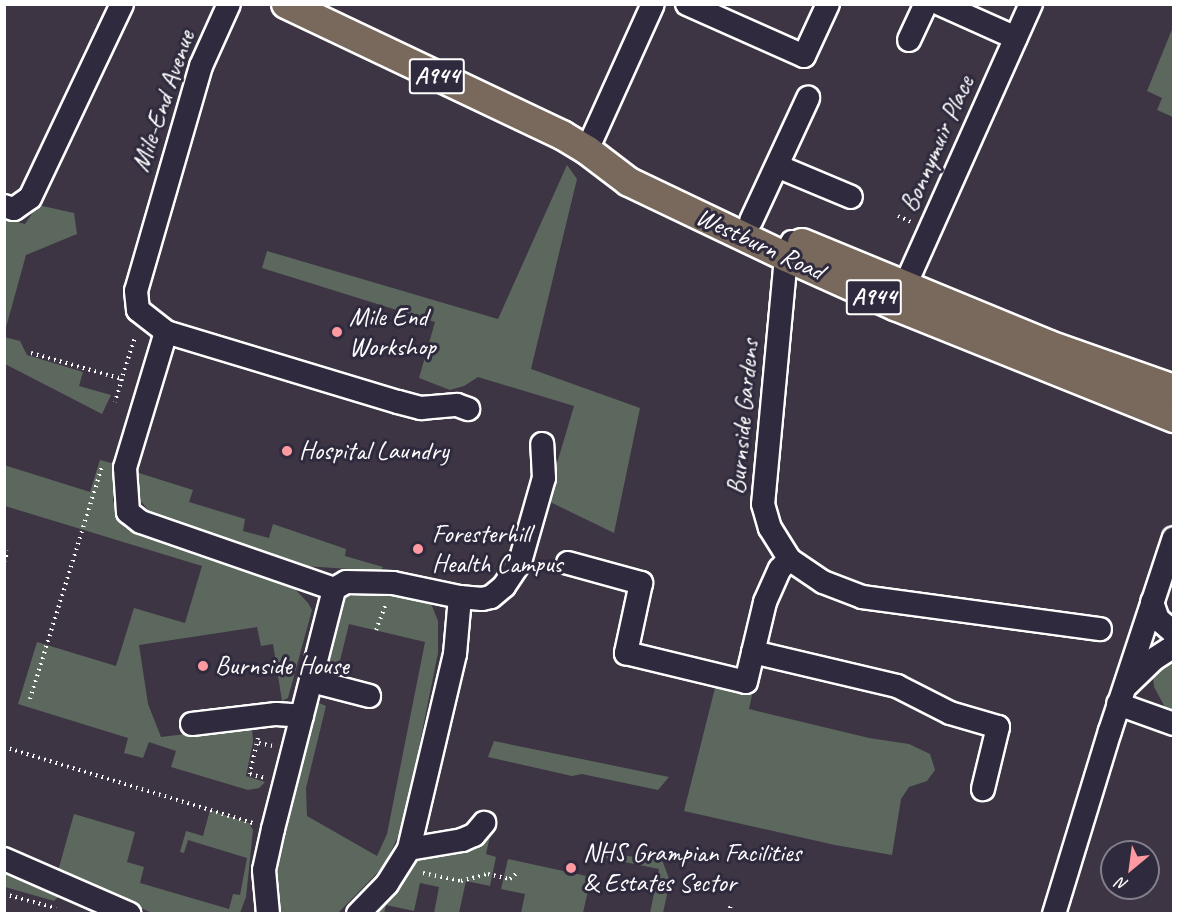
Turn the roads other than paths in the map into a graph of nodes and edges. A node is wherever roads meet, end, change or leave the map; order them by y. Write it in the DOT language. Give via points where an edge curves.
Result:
graph roads {
  1 [pos="122,4"];
  2 [pos="229,4"];
  3 [pos="286,4"];
  4 [pos="653,4"];
  5 [pos="687,4"];
  6 [pos="828,4"];
  7 [pos="926,4"];
  8 [pos="940,4"];
  9 [pos="1031,4"];
  10 [pos="1016,38"];
  11 [pos="909,40"];
  12 [pos="808,98"];
  13 [pos="587,150"];
  14 [pos="777,166"];
  15 [pos="851,197"];
  16 [pos="4,206"];
  17 [pos="751,221"];
  18 [pos="790,248"];
  19 [pos="900,296"];
  20 [pos="166,332"];
  21 [pos="1173,389"];
  22 [pos="468,409"];
  23 [pos="1173,418"];
  24 [pos="542,444"];
  25 [pos="1173,538"];
  26 [pos="789,559"];
  27 [pos="568,563"];
  28 [pos="334,589"];
  29 [pos="460,597"];
  30 [pos="1152,602"];
  31 [pos="1100,628"];
  32 [pos="1173,633"];
  33 [pos="1173,646"];
  34 [pos="753,652"];
  35 [pos="312,681"];
  36 [pos="369,696"];
  37 [pos="1121,696"];
  38 [pos="302,716"];
  39 [pos="192,724"];
  40 [pos="1173,724"];
  41 [pos="983,789"];
  42 [pos="484,823"];
  43 [pos="410,849"];
  44 [pos="4,859"];
  45 [pos="130,914"];
  46 [pos="268,914"];
  47 [pos="358,914"];
  48 [pos="1054,914"];
  1 -- 16 [label="street" via="30,198 14,209"];
  2 -- 20 [label="street, Mile-End Avenue" via="201,66 136,291 138,310"];
  3 -- 13 [label="main road, Westburn Road / A944"];
  4 -- 13 [label="street"];
  5 -- 6 [label="street" via="804,56"];
  7 -- 11 [label="street"];
  8 -- 10 [label="street"];
  9 -- 10 [label="street, Bonnymuir Place"];
  10 -- 19 [label="street, Bonnymuir Place"];
  12 -- 14 [label="street"];
  13 -- 17 [label="main road, Westburn Road / A944"];
  13 -- 18 [label="main road, Westburn Road / A944" via="629,182"];
  14 -- 15 [label="street"];
  14 -- 17 [label="street"];
  17 -- 18 [label="main road, Westburn Road / A944"];
  18 -- 19 [label="main road, Westburn Road / A944"];
  18 -- 26 [label="street, Burnside Gardens" via="763,504 770,528"];
  19 -- 21 [label="main road, Westburn Road / A944"];
  19 -- 23 [label="main road, Westburn Road / A944"];
  20 -- 22 [label="street" via="421,408 457,405"];
  20 -- 28 [label="street" via="126,464 128,512 141,522"];
  24 -- 29 [label="street" via="544,478 519,562 504,586 491,597"];
  25 -- 30 [label="street"];
  26 -- 31 [label="street, Burnside Gardens" via="823,582 862,597"];
  26 -- 34 [label="street" via="765,602"];
  27 -- 34 [label="street" via="641,583 626,653 746,682"];
  28 -- 29 [label="street" via="346,582 369,581"];
  28 -- 35 [label="street"];
  29 -- 43 [label="street" via="455,654"];
  30 -- 32 [label="street" via="1158,620"];
  30 -- 37 [label="street"];
  33 -- 37 [label="street" via="1154,659"];
  34 -- 41 [label="street" via="897,686 950,713 998,727"];
  35 -- 36 [label="street"];
  35 -- 38 [label="street"];
  37 -- 40 [label="street"];
  37 -- 48 [label="street"];
  38 -- 39 [label="street" via="276,714"];
  38 -- 46 [label="street" via="264,870"];
  42 -- 43 [label="street" via="474,835 462,840"];
  43 -- 47 [label="street" via="387,884"];
  44 -- 45 [label="street"];
}
